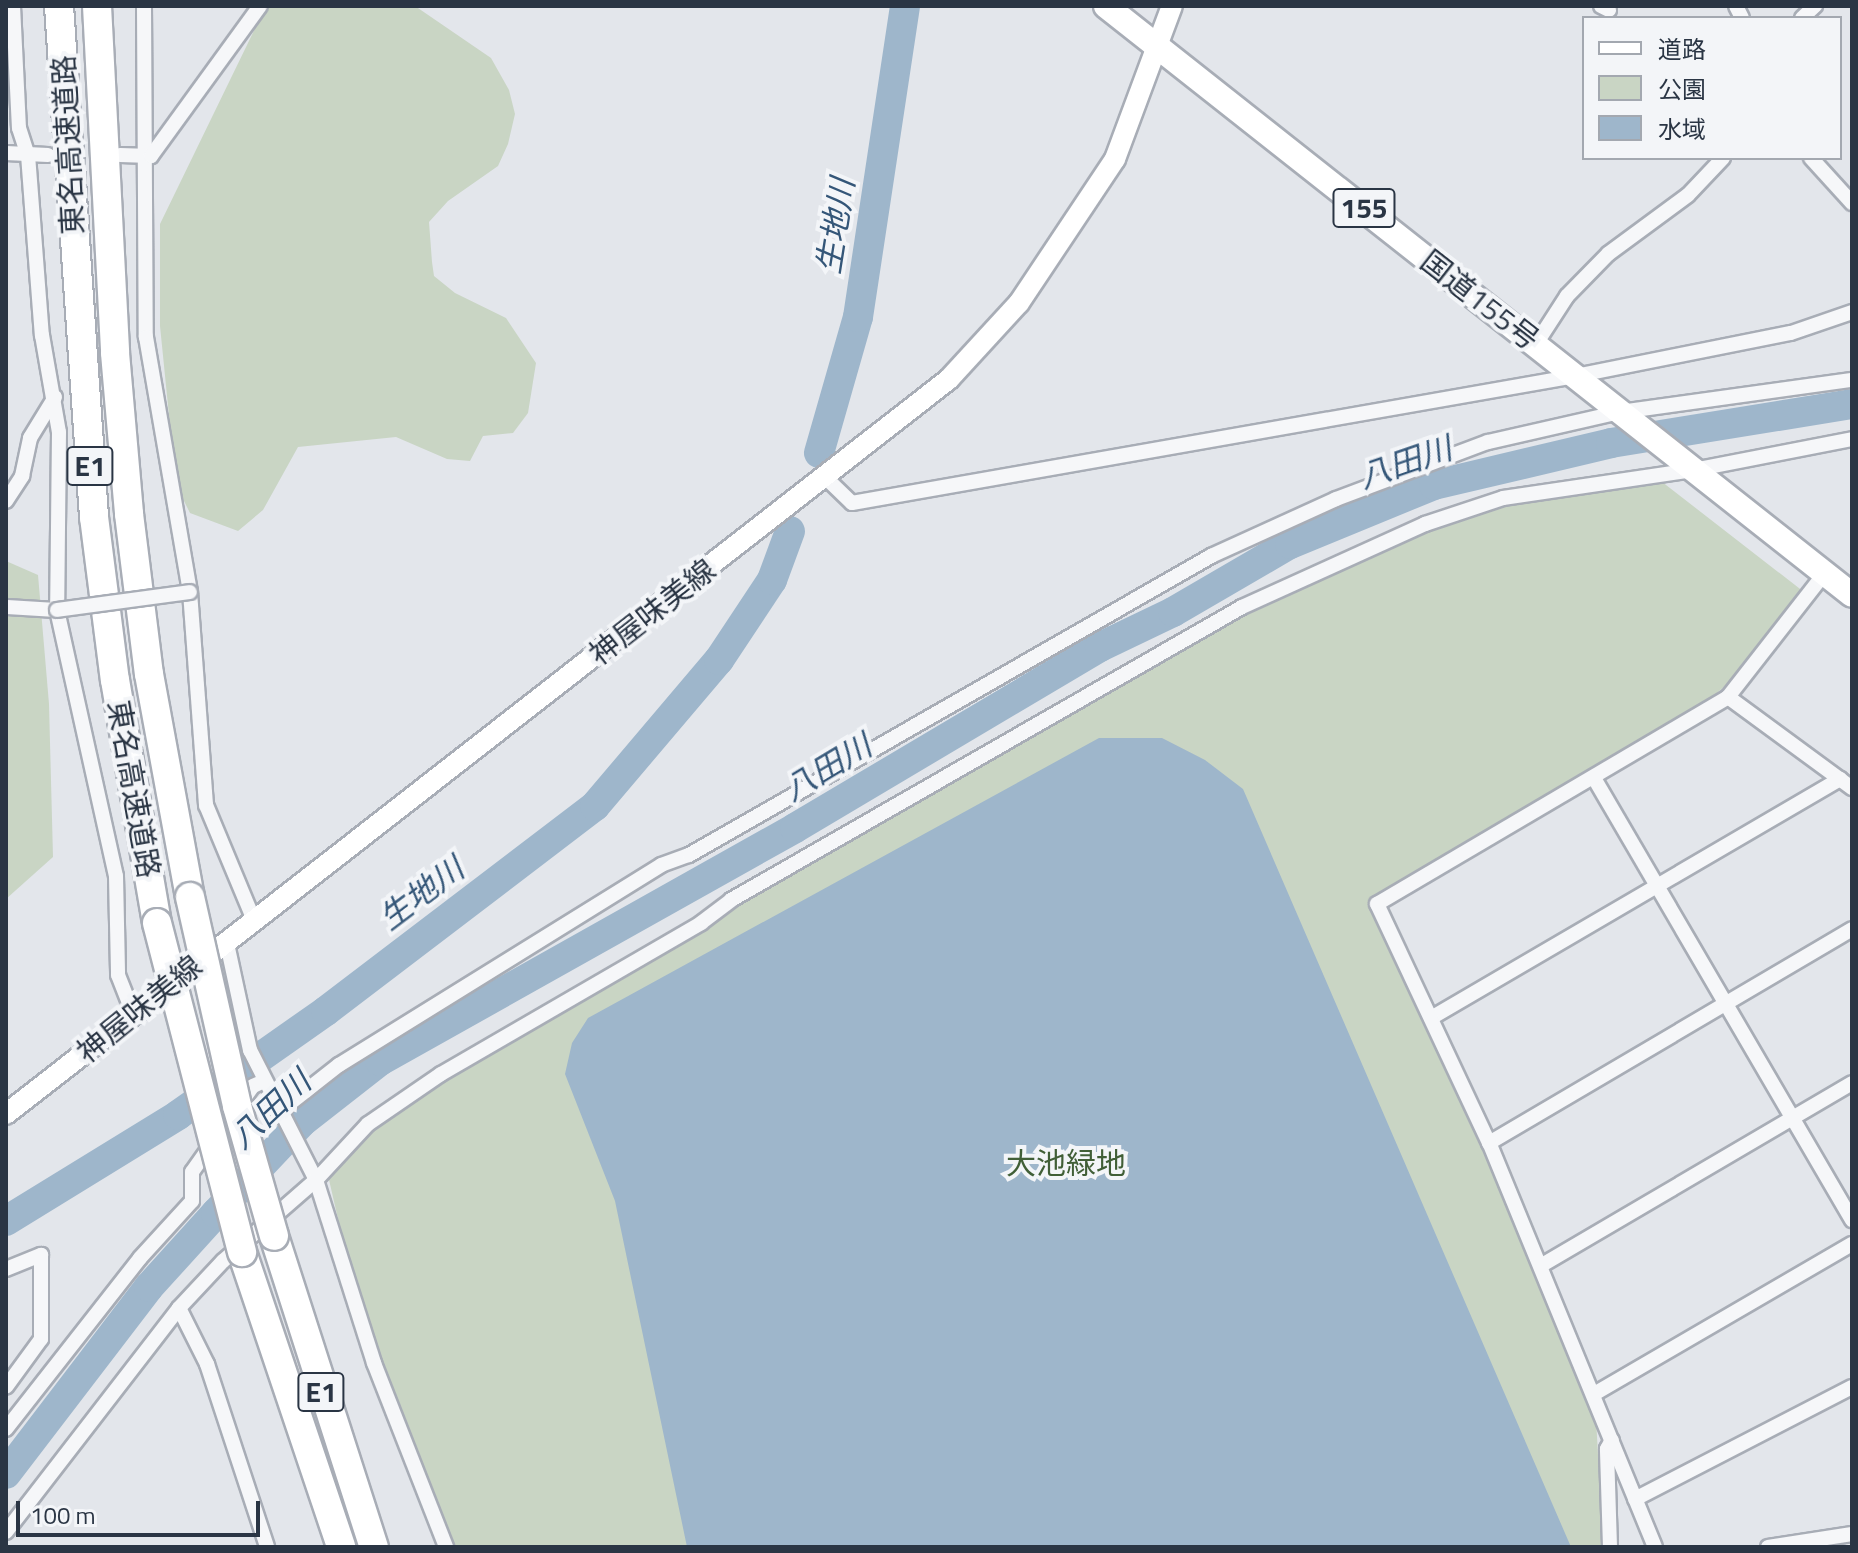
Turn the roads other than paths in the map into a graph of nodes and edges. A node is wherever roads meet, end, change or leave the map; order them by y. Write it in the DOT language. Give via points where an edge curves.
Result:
graph roads {
  1 [pos="13,6"];
  2 [pos="59,6"];
  3 [pos="97,6"];
  4 [pos="144,6"];
  5 [pos="260,6"];
  6 [pos="1106,6"];
  7 [pos="1172,6"];
  8 [pos="1158,47"];
  9 [pos="6,153"];
  10 [pos="145,154"];
  11 [pos="28,155"];
  12 [pos="48,155"];
  13 [pos="120,155"];
  14 [pos="1721,160"];
  15 [pos="1813,160"];
  16 [pos="1852,203"];
  17 [pos="1852,312"];
  18 [pos="1536,344"];
  19 [pos="1575,376"];
  20 [pos="1852,380"];
  21 [pos="55,397"];
  22 [pos="1620,412"];
  23 [pos="1852,439"];
  24 [pos="1693,470"];
  25 [pos="826,478"];
  26 [pos="6,501"];
  27 [pos="1824,574"];
  28 [pos="190,592"];
  29 [pos="1852,595"];
  30 [pos="6,607"];
  31 [pos="57,610"];
  32 [pos="1728,697"];
  33 [pos="1594,778"];
  34 [pos="1846,783"];
  35 [pos="1657,887"];
  36 [pos="253,918"];
  37 [pos="1852,929"];
  38 [pos="226,939"];
  39 [pos="1726,1003"];
  40 [pos="133,1013"];
  41 [pos="1431,1018"];
  42 [pos="262,1082"];
  43 [pos="1852,1083"];
  44 [pos="279,1112"];
  45 [pos="6,1114"];
  46 [pos="1794,1118"];
  47 [pos="1489,1143"];
  48 [pos="316,1180"];
  49 [pos="1852,1220"];
  50 [pos="1852,1244"];
  51 [pos="1542,1265"];
  52 [pos="6,1269"];
  53 [pos="179,1308"];
  54 [pos="6,1387"];
  55 [pos="1852,1387"];
  56 [pos="1594,1394"];
  57 [pos="6,1429"];
  58 [pos="1612,1440"];
  59 [pos="1635,1499"];
  60 [pos="6,1532"];
  61 [pos="1852,1534"];
  62 [pos="267,1547"];
  63 [pos="341,1547"];
  64 [pos="374,1547"];
  65 [pos="446,1547"];
  66 [pos="1610,1547"];
  67 [pos="1655,1547"];
  68 [pos="1768,1547"];
  1 -- 11 [label="street" via="19,128"];
  2 -- 63 [label="highway, 東名高速道路 / E1, bridge" via="94,517 115,680 157,923 242,1252"];
  3 -- 64 [label="highway, 東名高速道路 / E1, bridge" via="115,353 149,674 190,897 237,1106"];
  4 -- 10 [label="street"];
  5 -- 10 [label="street" via="151,156"];
  6 -- 8 [label="highway, 国道155号 / 155"];
  7 -- 8 [label="main road, 神屋味美線"];
  8 -- 18 [label="highway, 国道155号 / 155"];
  8 -- 25 [label="main road, 神屋味美線" via="1115,159 1019,303 949,379"];
  9 -- 11 [label="street"];
  10 -- 13 [label="street"];
  10 -- 28 [label="street" via="146,337"];
  11 -- 12 [label="street"];
  11 -- 21 [label="street" via="42,335"];
  14 -- 18 [label="street" via="1688,195 1608,254 1567,296"];
  15 -- 16 [label="street"];
  17 -- 19 [label="street" via="1791,333"];
  18 -- 19 [label="highway, 国道155号 / 155"];
  19 -- 22 [label="highway, 国道155号 / 155"];
  19 -- 25 [label="street" via="852,503"];
  20 -- 22 [label="street"];
  21 -- 26 [label="street" via="30,438 22,476"];
  21 -- 31 [label="street"];
  22 -- 24 [label="highway, 国道155号 / 155"];
  22 -- 44 [label="street" via="1436,459 1211,556 689,855 661,865 339,1065"];
  23 -- 24 [label="street"];
  24 -- 27 [label="highway, 国道155号 / 155"];
  24 -- 48 [label="street" via="1503,498 1425,524 1242,607 731,900 701,923 441,1074 368,1124"];
  25 -- 36 [label="main road, 神屋味美線"];
  27 -- 29 [label="highway, 国道155号 / 155"];
  27 -- 32 [label="street"];
  28 -- 31 [label="street, bridge"];
  28 -- 36 [label="street" via="206,805"];
  30 -- 31 [label="street"];
  31 -- 40 [label="street" via="114,862 118,975"];
  32 -- 33 [label="street"];
  32 -- 34 [label="street"];
  33 -- 35 [label="street"];
  33 -- 41 [label="street" via="1377,904"];
  34 -- 35 [label="street"];
  35 -- 39 [label="street"];
  35 -- 41 [label="street"];
  36 -- 38 [label="main road, 神屋味美線"];
  37 -- 39 [label="street"];
  38 -- 40 [label="main road, 神屋味美線"];
  38 -- 42 [label="street"];
  39 -- 46 [label="street"];
  39 -- 47 [label="street"];
  40 -- 45 [label="main road, 神屋味美線"];
  41 -- 47 [label="street"];
  42 -- 44 [label="street"];
  42 -- 57 [label="street" via="253,1086 192,1172 192,1201 140,1258"];
  43 -- 46 [label="street"];
  44 -- 48 [label="street"];
  46 -- 49 [label="street"];
  46 -- 51 [label="street"];
  47 -- 51 [label="street"];
  48 -- 53 [label="street" via="223,1261"];
  48 -- 65 [label="street" via="374,1363"];
  50 -- 56 [label="street"];
  51 -- 56 [label="street"];
  52 -- 54 [label="street" via="41,1255 41,1339"];
  53 -- 60 [label="street"];
  53 -- 62 [label="street" via="207,1364"];
  55 -- 59 [label="street"];
  56 -- 58 [label="street"];
  58 -- 59 [label="street"];
  58 -- 66 [label="street" via="1607,1449"];
  59 -- 67 [label="street"];
  61 -- 68 [label="street"];
}
